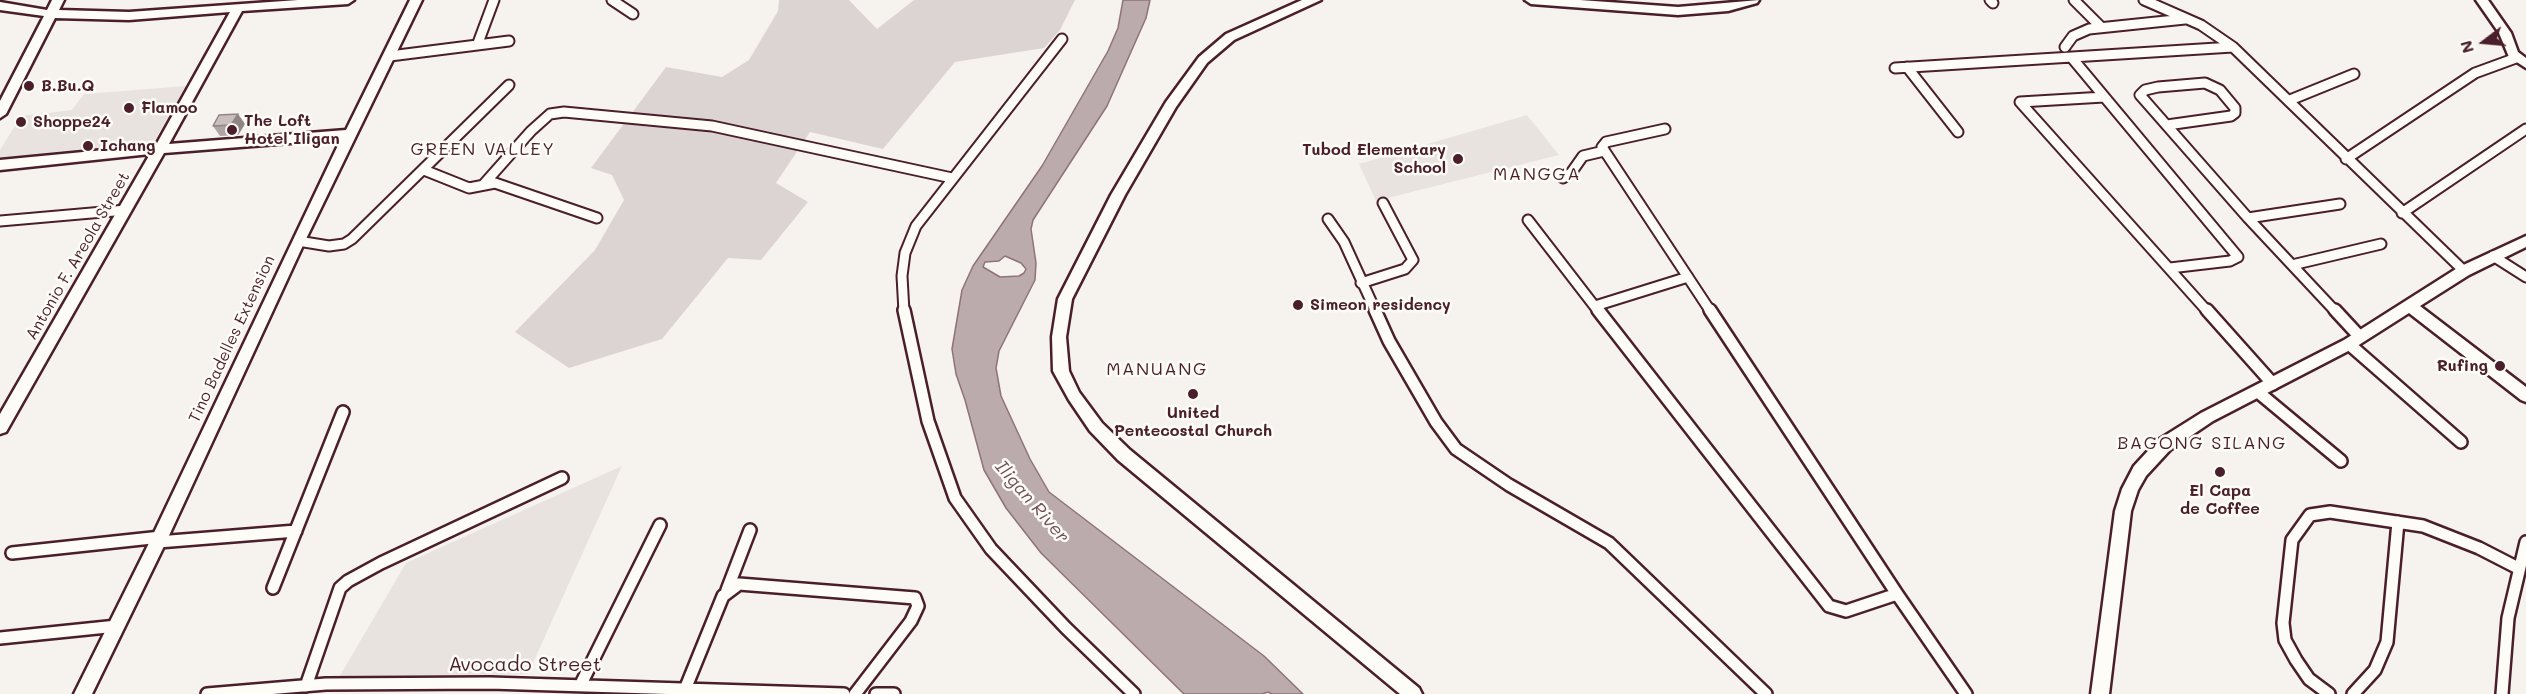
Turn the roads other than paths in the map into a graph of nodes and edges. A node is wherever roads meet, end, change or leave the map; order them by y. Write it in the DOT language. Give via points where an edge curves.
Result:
graph roads {
  1 [pos="58,0"];
  2 [pos="348,0"];
  3 [pos="416,0"];
  4 [pos="494,0"];
  5 [pos="612,0"];
  6 [pos="1315,0"];
  7 [pos="1531,0"];
  8 [pos="1753,0"];
  9 [pos="2074,0"];
  10 [pos="2144,0"];
  11 [pos="2482,0"];
  12 [pos="0,6"];
  13 [pos="238,8"];
  14 [pos="52,14"];
  15 [pos="633,14"];
  16 [pos="2188,18"];
  17 [pos="2101,27"];
  18 [pos="1062,39"];
  19 [pos="509,41"];
  20 [pos="478,43"];
  21 [pos="2065,47"];
  22 [pos="2233,47"];
  23 [pos="390,56"];
  24 [pos="2072,58"];
  25 [pos="2521,61"];
  26 [pos="1907,67"];
  27 [pos="1895,68"];
  28 [pos="2354,74"];
  29 [pos="509,85"];
  30 [pos="2104,98"];
  31 [pos="2290,100"];
  32 [pos="0,114"];
  33 [pos="2167,125"];
  34 [pos="1665,129"];
  35 [pos="2526,129"];
  36 [pos="1958,132"];
  37 [pos="351,134"];
  38 [pos="159,149"];
  39 [pos="1604,151"];
  40 [pos="2346,159"];
  41 [pos="0,165"];
  42 [pos="424,170"];
  43 [pos="952,178"];
  44 [pos="1563,178"];
  45 [pos="483,185"];
  46 [pos="1383,203"];
  47 [pos="2340,204"];
  48 [pos="126,210"];
  49 [pos="2402,213"];
  50 [pos="597,218"];
  51 [pos="2248,218"];
  52 [pos="1328,219"];
  53 [pos="1528,220"];
  54 [pos="0,221"];
  55 [pos="298,241"];
  56 [pos="2526,241"];
  57 [pos="2380,244"];
  58 [pos="2493,256"];
  59 [pos="2292,265"];
  60 [pos="2170,268"];
  61 [pos="2464,271"];
  62 [pos="1688,277"];
  63 [pos="2526,277"];
  64 [pos="1361,283"];
  65 [pos="2409,305"];
  66 [pos="1595,306"];
  67 [pos="2354,341"];
  68 [pos="2273,384"];
  69 [pos="2258,392"];
  70 [pos="2526,396"];
  71 [pos="343,412"];
  72 [pos="0,428"];
  73 [pos="2461,442"];
  74 [pos="2341,461"];
  75 [pos="562,478"];
  76 [pos="2398,522"];
  77 [pos="660,525"];
  78 [pos="750,530"];
  79 [pos="296,531"];
  80 [pos="159,540"];
  81 [pos="2526,542"];
  82 [pos="12,553"];
  83 [pos="2518,568"];
  84 [pos="273,588"];
  85 [pos="727,591"];
  86 [pos="1897,594"];
  87 [pos="117,626"];
  88 [pos="0,639"];
  89 [pos="581,684"];
  90 [pos="306,686"];
  91 [pos="686,687"];
  92 [pos="323,689"];
  93 [pos="448,689"];
  94 [pos="83,694"];
  95 [pos="207,694"];
  96 [pos="844,694"];
  97 [pos="855,694"];
  98 [pos="876,694"];
  99 [pos="894,694"];
  100 [pos="1134,694"];
  101 [pos="1413,694"];
  102 [pos="1766,694"];
  103 [pos="1966,694"];
  104 [pos="2100,694"];
  105 [pos="2329,694"];
  106 [pos="2353,694"];
  107 [pos="2502,694"];
  1 -- 14 [label="street"];
  2 -- 13 [label="street"];
  3 -- 23 [label="street, Tino Badelles Extension"];
  4 -- 20 [label="street"];
  5 -- 15 [label="street"];
  6 -- 101 [label="street" via="1230,37 1203,60 1172,105 1118,195 1065,299 1059,337 1061,371 1096,427 1124,455"];
  7 -- 8 [label="street" via="1678,11 1728,7"];
  9 -- 17 [label="street"];
  10 -- 16 [label="street"];
  11 -- 25 [label="street"];
  12 -- 14 [label="street"];
  13 -- 14 [label="street" via="129,16"];
  13 -- 38 [label="street, Antonio F. Areola Street"];
  14 -- 32 [label="street"];
  16 -- 17 [label="street"];
  16 -- 22 [label="street"];
  17 -- 21 [label="street" via="2079,32"];
  18 -- 43 [label="street"];
  19 -- 20 [label="street"];
  20 -- 23 [label="street"];
  22 -- 24 [label="street"];
  22 -- 31 [label="street"];
  23 -- 37 [label="street, Tino Badelles Extension"];
  24 -- 26 [label="street"];
  24 -- 30 [label="street"];
  25 -- 40 [label="street" via="2475,73"];
  26 -- 27 [label="street"];
  26 -- 36 [label="street"];
  28 -- 31 [label="street"];
  29 -- 42 [label="street"];
  30 -- 60 [label="street" via="2238,257"];
  30 -- 60 [label="street" via="2020,102"];
  31 -- 40 [label="street"];
  33 -- 33 [label="street" via="2141,92 2205,83 2220,90 2235,108 2231,116"];
  33 -- 51 [label="street"];
  34 -- 39 [label="street" via="1606,142"];
  35 -- 49 [label="street"];
  37 -- 38 [label="street"];
  37 -- 55 [label="street, Tino Badelles Extension"];
  38 -- 41 [label="street"];
  38 -- 48 [label="street, Antonio F. Areola Street"];
  39 -- 44 [label="street" via="1583,156"];
  39 -- 62 [label="street"];
  40 -- 49 [label="street"];
  42 -- 45 [label="street" via="469,188"];
  42 -- 55 [label="street" via="344,244"];
  43 -- 45 [label="street" via="712,126 564,112 550,114 531,131"];
  43 -- 100 [label="street" via="916,226 905,253 902,276 905,321 928,422 955,498 991,549"];
  45 -- 50 [label="street" via="495,183"];
  46 -- 64 [label="street" via="1413,260 1405,269"];
  47 -- 51 [label="street"];
  48 -- 54 [label="street"];
  48 -- 72 [label="street, Antonio F. Areola Street"];
  49 -- 61 [label="street"];
  51 -- 59 [label="street"];
  52 -- 64 [label="street" via="1344,242"];
  53 -- 66 [label="street"];
  55 -- 80 [label="street, Tino Badelles Extension"];
  56 -- 58 [label="street"];
  57 -- 59 [label="street"];
  58 -- 61 [label="street"];
  58 -- 63 [label="street"];
  59 -- 67 [label="street"];
  60 -- 68 [label="street"];
  61 -- 65 [label="street"];
  62 -- 66 [label="street"];
  62 -- 86 [label="street"];
  64 -- 102 [label="street" via="1416,389 1456,449 1509,485 1610,543"];
  65 -- 67 [label="street"];
  65 -- 70 [label="street"];
  66 -- 86 [label="street" via="1829,606 1845,611"];
  67 -- 68 [label="street"];
  67 -- 73 [label="street"];
  68 -- 69 [label="street"];
  69 -- 74 [label="street"];
  69 -- 104 [label="street" via="2207,417 2164,445 2140,471 2130,489 2118,545"];
  71 -- 79 [label="street"];
  75 -- 90 [label="street" via="348,581 340,588"];
  76 -- 83 [label="street" via="2446,534"];
  76 -- 105 [label="street" via="2330,512 2310,515 2292,540 2283,623 2285,640 2309,679"];
  76 -- 106 [label="street" via="2387,642 2375,670"];
  77 -- 89 [label="street"];
  78 -- 85 [label="street"];
  79 -- 80 [label="street"];
  79 -- 84 [label="street"];
  80 -- 82 [label="street"];
  80 -- 87 [label="street, Tino Badelles Extension"];
  81 -- 83 [label="street"];
  83 -- 107 [label="street" via="2508,618"];
  85 -- 91 [label="street"];
  85 -- 97 [label="street" via="739,584 915,598 918,606 911,621"];
  86 -- 103 [label="street"];
  87 -- 88 [label="street"];
  87 -- 94 [label="street, Tino Badelles Extension"];
  89 -- 91 [label="street, Avocado Street"];
  89 -- 93 [label="street, Avocado Street"];
  90 -- 92 [label="street, Avocado Street"];
  90 -- 95 [label="street, Avocado Street"];
  91 -- 96 [label="street, Avocado Street"];
  92 -- 93 [label="street, Avocado Street"];
  98 -- 99 [label="street"];
}
